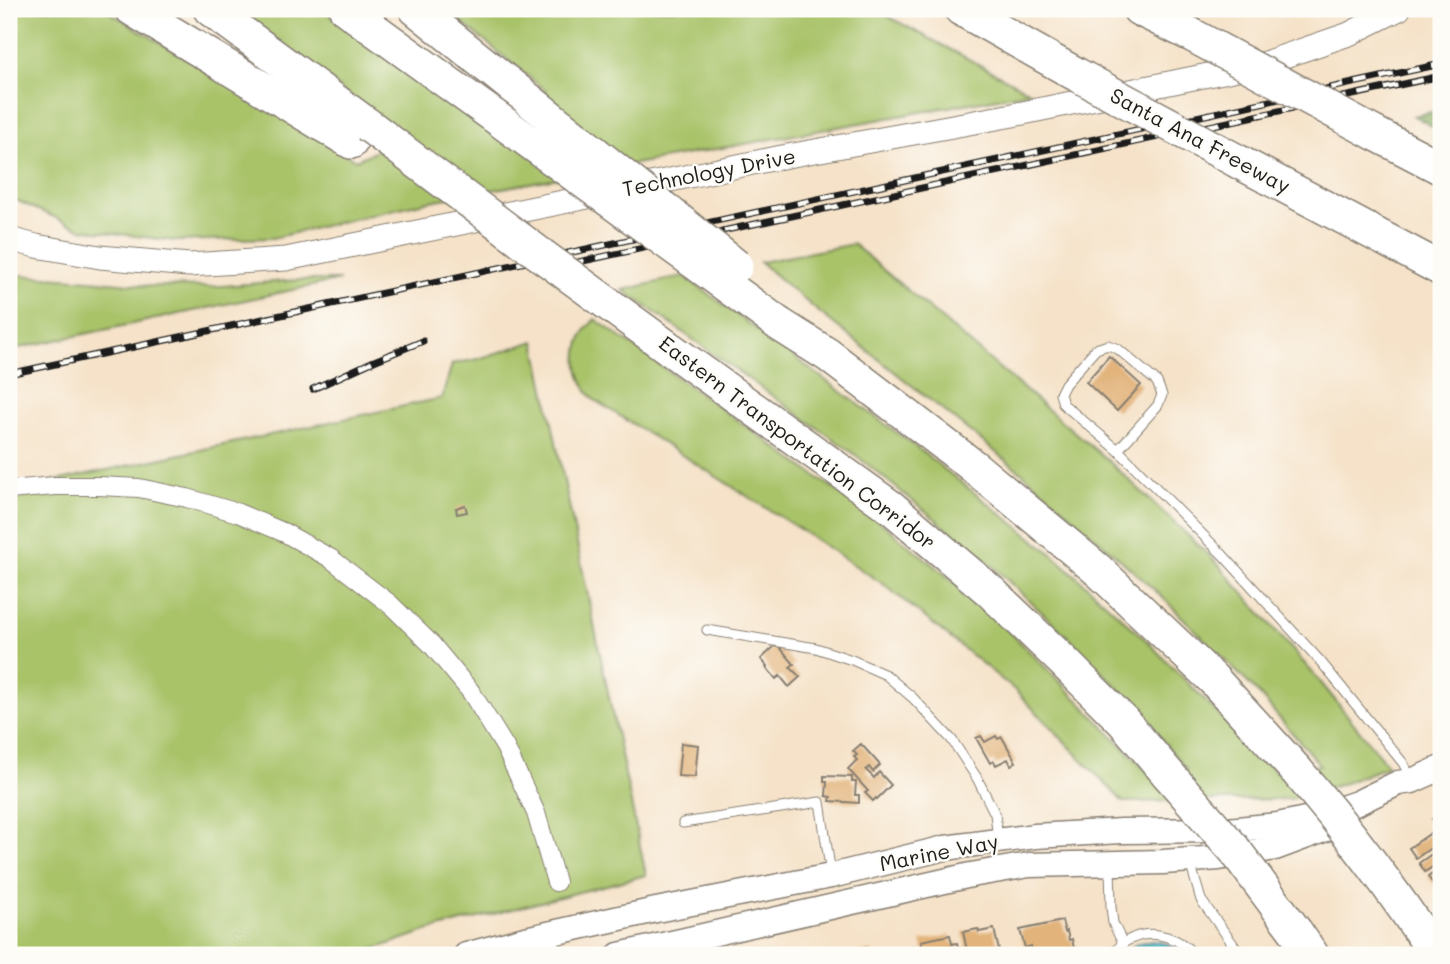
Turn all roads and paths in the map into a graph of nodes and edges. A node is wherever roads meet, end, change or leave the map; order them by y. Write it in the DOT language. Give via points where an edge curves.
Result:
graph roads {
  1 [pos="132,9"];
  2 [pos="209,9"];
  3 [pos="346,9"];
  4 [pos="416,9"];
  5 [pos="961,9"];
  6 [pos="1139,9"];
  7 [pos="1399,9"];
  8 [pos="359,134"];
  9 [pos="1435,163"];
  10 [pos="9,239"];
  11 [pos="1441,269"];
  12 [pos="787,319"];
  13 [pos="1118,450"];
  14 [pos="9,490"];
  15 [pos="707,630"];
  16 [pos="1441,768"];
  17 [pos="1412,781"];
  18 [pos="683,824"];
  19 [pos="998,841"];
  20 [pos="1189,860"];
  21 [pos="1110,863"];
  22 [pos="831,876"];
  23 [pos="556,882"];
  24 [pos="625,917"];
  25 [pos="600,923"];
  26 [pos="1122,944"];
  27 [pos="1304,944"];
  28 [pos="628,954"];
  29 [pos="466,955"];
  30 [pos="606,955"];
  31 [pos="1112,955"];
  32 [pos="1194,955"];
  33 [pos="1241,955"];
  34 [pos="1436,955"];
  1 -- 8 [label="highway"];
  2 -- 8 [label="highway, Eastern Transportation Corridor"];
  3 -- 12 [label="highway, bridge"];
  4 -- 12 [label="highway, bridge"];
  5 -- 11 [label="highway, Santa Ana Freeway, bridge"];
  6 -- 9 [label="highway, bridge"];
  7 -- 10 [label="street, Technology Drive" via="1349,34 1262,64 286,259 188,265 79,254"];
  8 -- 27 [label="highway, Eastern Transportation Corridor, bridge" via="537,252 892,508 980,583 1123,721 1234,849"];
  12 -- 34 [label="highway, bridge" via="1098,570 1213,679 1329,808"];
  13 -- 13 [label="lane" via="1162,395 1157,382 1108,345 1096,349 1060,394 1063,404"];
  13 -- 17 [label="lane" via="1321,662 1403,763"];
  14 -- 23 [label="street" via="139,488 187,498 238,513 330,558 390,604 471,692 505,747 536,813"];
  15 -- 19 [label="lane" via="816,648 886,675 952,740 995,814"];
  16 -- 17 [label="main road, Marine Way"];
  17 -- 19 [label="main road, Marine Way" via="1315,817 1278,825"];
  17 -- 20 [label="main road, Marine Way" via="1402,793 1275,848"];
  18 -- 22 [label="lane" via="820,802"];
  19 -- 22 [label="main road, Marine Way" via="945,848"];
  20 -- 21 [label="main road, Marine Way"];
  20 -- 33 [label="lane" via="1201,900"];
  21 -- 26 [label="lane" via="1113,923"];
  21 -- 28 [label="main road, Marine Way" via="1029,865 971,875"];
  22 -- 24 [label="main road, Marine Way"];
  24 -- 25 [label="main road, Marine Way"];
  24 -- 28 [label="main road"];
  25 -- 29 [label="main road, Marine Way"];
  25 -- 30 [label="main road"];
  26 -- 31 [label="lane"];
  26 -- 32 [label="lane" via="1135,937 1164,936"];
}
